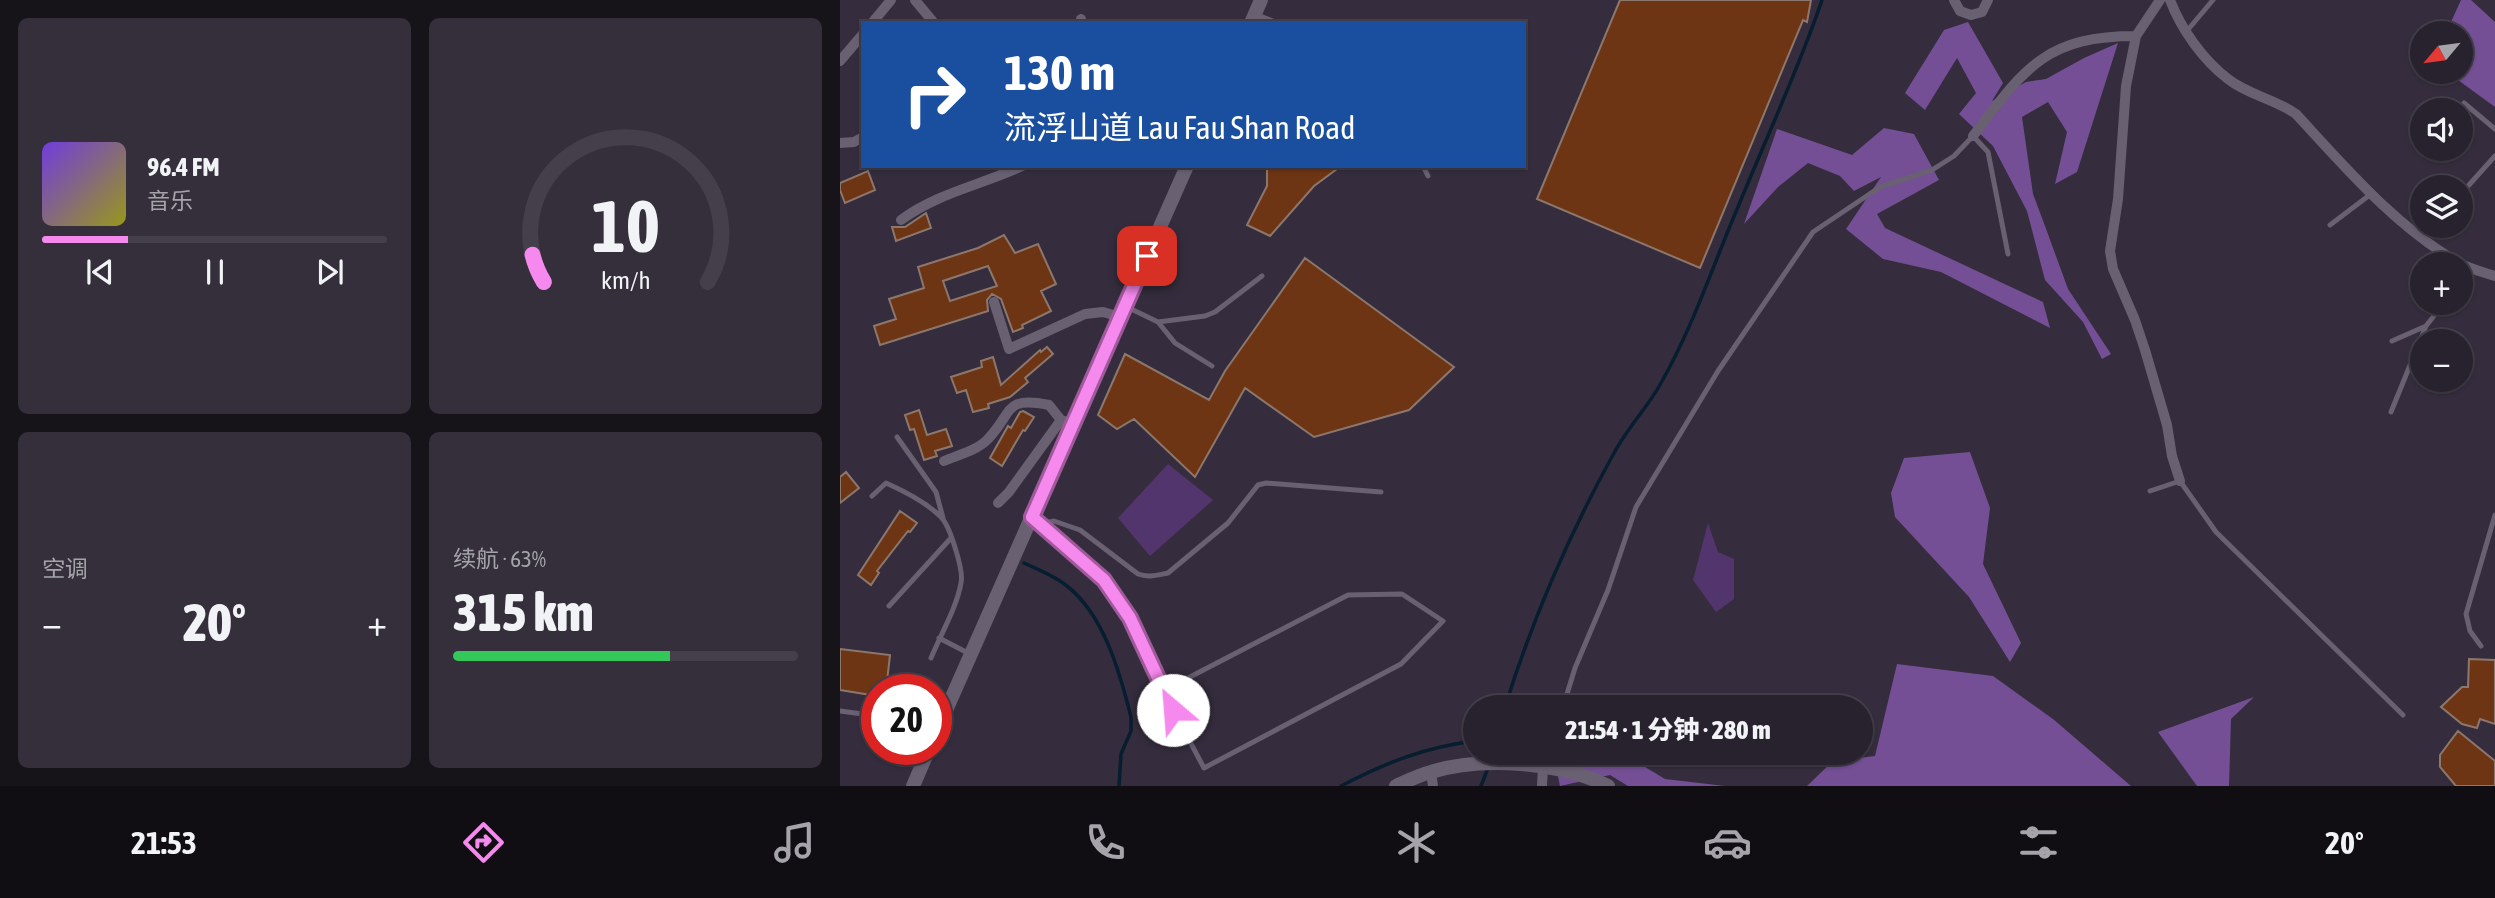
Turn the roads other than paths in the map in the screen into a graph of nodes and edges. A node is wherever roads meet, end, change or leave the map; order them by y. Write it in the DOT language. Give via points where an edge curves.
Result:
graph roads {
  1 [pos="891,0"];
  2 [pos="915,0"];
  3 [pos="1261,0"];
  4 [pos="1954,0"];
  5 [pos="1988,0"];
  6 [pos="2161,0"];
  7 [pos="2171,0"];
  8 [pos="2213,0"];
  9 [pos="1252,18"];
  10 [pos="874,21"];
  11 [pos="932,21"];
  12 [pos="2186,32"];
  13 [pos="861,35"];
  14 [pos="2136,36"];
  15 [pos="840,61"];
  16 [pos="2473,111"];
  17 [pos="2495,129"];
  18 [pos="1973,135"];
  19 [pos="861,138"];
  20 [pos="840,143"];
  21 [pos="2495,156"];
  22 [pos="1017,168"];
  23 [pos="1186,168"];
  24 [pos="1424,168"];
  25 [pos="1428,176"];
  26 [pos="2473,181"];
  27 [pos="2371,194"];
  28 [pos="901,220"];
  29 [pos="2330,225"];
  30 [pos="2410,228"];
  31 [pos="2422,238"];
  32 [pos="2442,252"];
  33 [pos="2008,254"];
  34 [pos="2473,270"];
  35 [pos="1262,276"];
  36 [pos="2495,276"];
  37 [pos="994,302"];
  38 [pos="1123,312"];
  39 [pos="2435,315"];
  40 [pos="1158,322"];
  41 [pos="2426,326"];
  42 [pos="2392,341"];
  43 [pos="1009,349"];
  44 [pos="1009,361"];
  45 [pos="1212,366"];
  46 [pos="2391,412"];
  47 [pos="1067,422"];
  48 [pos="897,437"];
  49 [pos="944,461"];
  50 [pos="2180,481"];
  51 [pos="2150,491"];
  52 [pos="1381,492"];
  53 [pos="872,496"];
  54 [pos="998,503"];
  55 [pos="2495,515"];
  56 [pos="943,518"];
  57 [pos="1036,521"];
  58 [pos="951,538"];
  59 [pos="889,606"];
  60 [pos="939,638"];
  61 [pos="2481,646"];
  62 [pos="971,655"];
  63 [pos="931,659"];
  64 [pos="1163,691"];
  65 [pos="1567,695"];
  66 [pos="952,696"];
  67 [pos="840,711"];
  68 [pos="861,714"];
  69 [pos="2403,715"];
  70 [pos="922,765"];
  71 [pos="1543,767"];
  72 [pos="1432,779"];
  73 [pos="913,786"];
  74 [pos="1396,786"];
  75 [pos="1542,786"];
  76 [pos="1608,786"];
  1 -- 10 [label="street"];
  2 -- 11 [label="street"];
  3 -- 9 [label="street"];
  4 -- 5 [label="street" via="1960,11 1971,15 1982,12"];
  6 -- 14 [label="street"];
  7 -- 12 [label="street"];
  8 -- 12 [label="lane"];
  12 -- 27 [label="street" via="2228,79 2296,114"];
  13 -- 15 [label="street"];
  14 -- 18 [label="street" via="2084,39 2056,49 2010,87"];
  14 -- 50 [label="street" via="2126,86 2111,261 2145,350"];
  16 -- 17 [label="lane"];
  18 -- 33 [label="lane" via="1988,152"];
  18 -- 65 [label="lane" via="1954,156 1932,170 1880,187 1813,232 1718,371 1636,507"];
  19 -- 20 [label="street"];
  21 -- 26 [label="lane"];
  22 -- 28 [label="street" via="941,197"];
  23 -- 38 [label="street"];
  24 -- 25 [label="lane"];
  27 -- 29 [label="lane"];
  27 -- 30 [label="street"];
  31 -- 32 [label="street"];
  34 -- 36 [label="street"];
  35 -- 40 [label="lane" via="1216,312"];
  37 -- 43 [label="street"];
  38 -- 40 [label="lane"];
  38 -- 43 [label="street" via="1085,314"];
  38 -- 47 [label="street"];
  39 -- 41 [label="lane"];
  40 -- 45 [label="lane" via="1175,342"];
  41 -- 42 [label="lane"];
  41 -- 46 [label="lane"];
  43 -- 44 [label="street"];
  47 -- 49 [label="street" via="1049,405 1019,402 988,440"];
  47 -- 54 [label="street"];
  47 -- 57 [label="street"];
  48 -- 56 [label="lane" via="936,492"];
  50 -- 51 [label="lane"];
  50 -- 69 [label="lane" via="2216,531"];
  52 -- 57 [label="lane" via="1258,485 1228,523 1168,573 1156,576 1139,573 1080,530 1054,520"];
  53 -- 56 [label="lane" via="886,483"];
  55 -- 61 [label="lane" via="2466,614 2470,631"];
  56 -- 58 [label="lane"];
  57 -- 62 [label="street"];
  57 -- 64 [label="lane" via="1104,580 1130,618"];
  58 -- 59 [label="lane"];
  58 -- 60 [label="lane" via="962,581"];
  60 -- 62 [label="lane"];
  60 -- 63 [label="lane"];
  62 -- 66 [label="street"];
  64 -- 64 [label="lane" via="1348,594 1402,594 1443,621 1401,664 1204,768"];
  67 -- 68 [label="lane"];
  70 -- 73 [label="street"];
  71 -- 72 [label="street" via="1472,765"];
  71 -- 75 [label="street"];
  71 -- 76 [label="street" via="1586,775"];
  72 -- 74 [label="street"];
}
